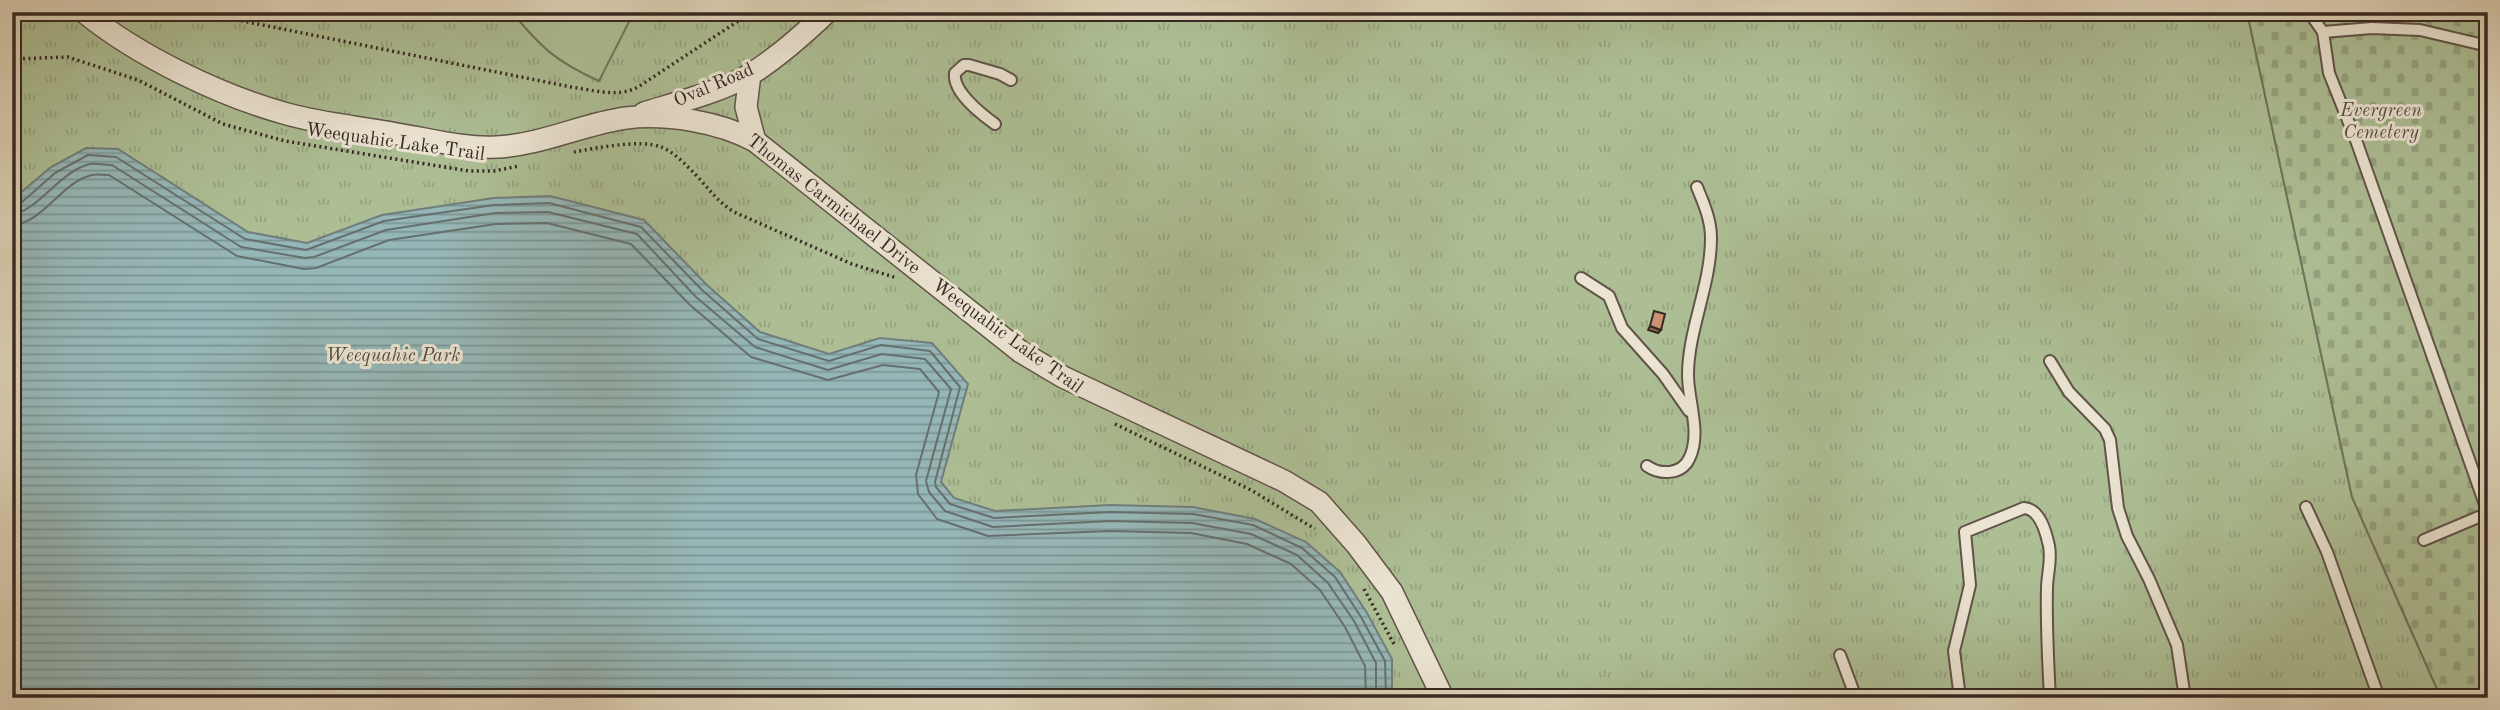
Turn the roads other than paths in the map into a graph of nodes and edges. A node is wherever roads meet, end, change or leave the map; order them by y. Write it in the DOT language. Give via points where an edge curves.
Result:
graph roads {
  1 [pos="85,12"];
  2 [pos="827,12"];
  3 [pos="2309,12"];
  4 [pos="2323,32"];
  5 [pos="2488,46"];
  6 [pos="750,75"];
  7 [pos="1011,80"];
  8 [pos="625,118"];
  9 [pos="995,124"];
  10 [pos="755,141"];
  11 [pos="1697,187"];
  12 [pos="1581,278"];
  13 [pos="2050,362"];
  14 [pos="1692,416"];
  15 [pos="1647,466"];
  16 [pos="2306,507"];
  17 [pos="2488,513"];
  18 [pos="2424,540"];
  19 [pos="1840,655"];
  20 [pos="1443,698"];
  21 [pos="1856,698"];
  22 [pos="1960,698"];
  23 [pos="2050,698"];
  24 [pos="2185,698"];
  25 [pos="2379,698"];
  1 -- 8 [label="street, Thomas Carmichael Drive" via="184,74 289,115 496,148"];
  2 -- 6 [label="street, Oval Road"];
  3 -- 4 [label="lane"];
  4 -- 5 [label="lane" via="2420,30"];
  4 -- 17 [label="lane" via="2329,73"];
  6 -- 8 [label="street, Oval Road"];
  6 -- 10 [label="street" via="746,107"];
  7 -- 9 [label="lane" via="969,65 955,73 956,85 979,113"];
  8 -- 10 [label="street, Thomas Carmichael Drive" via="712,124"];
  10 -- 20 [label="street, Thomas Carmichael Drive" via="1021,352 1319,502 1392,592"];
  11 -- 14 [label="lane" via="1709,218 1711,240 1688,367"];
  12 -- 14 [label="lane" via="1609,296 1622,328 1664,374"];
  13 -- 24 [label="lane" via="2069,392 2105,429 2118,508 2177,645"];
  14 -- 15 [label="lane" via="1694,440 1683,466 1660,473"];
  16 -- 25 [label="lane" via="2327,552"];
  17 -- 18 [label="lane"];
  19 -- 21 [label="lane"];
  22 -- 23 [label="lane" via="1954,651 1970,585 1965,532 2031,508 2050,548 2046,585"];
}
